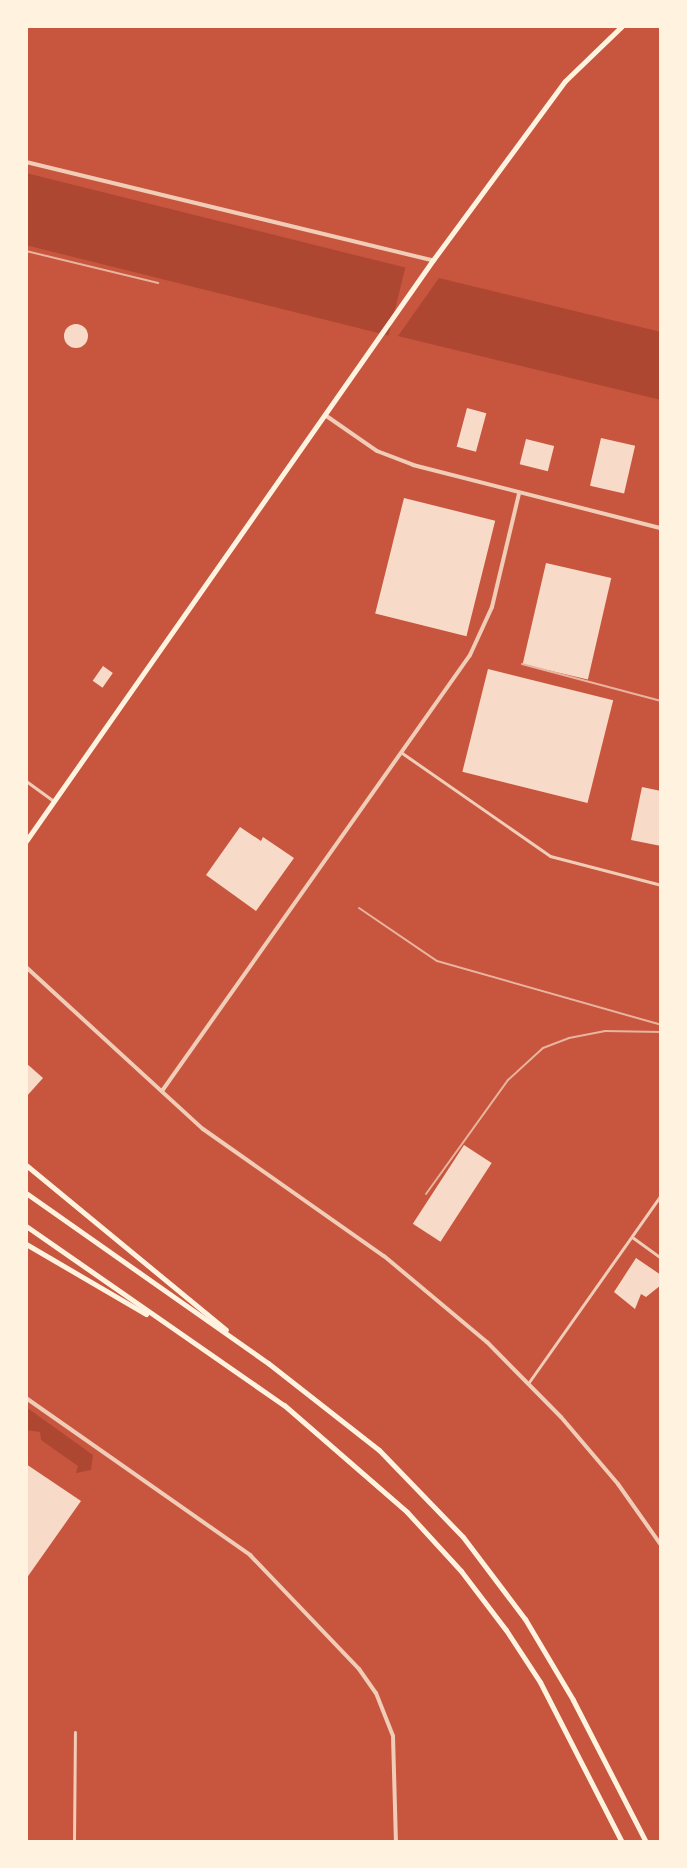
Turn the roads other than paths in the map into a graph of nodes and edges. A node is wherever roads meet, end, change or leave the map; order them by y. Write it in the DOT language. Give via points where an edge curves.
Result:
graph roads {
  1 [pos="622,26"];
  2 [pos="26,162"];
  3 [pos="433,260"];
  4 [pos="325,415"];
  5 [pos="519,494"];
  6 [pos="661,528"];
  7 [pos="402,753"];
  8 [pos="26,781"];
  9 [pos="54,801"];
  10 [pos="26,841"];
  11 [pos="661,885"];
  12 [pos="26,967"];
  13 [pos="162,1091"];
  14 [pos="26,1165"];
  15 [pos="26,1193"];
  16 [pos="661,1195"];
  17 [pos="26,1226"];
  18 [pos="632,1237"];
  19 [pos="26,1244"];
  20 [pos="661,1258"];
  21 [pos="179,1333"];
  22 [pos="268,1363"];
  23 [pos="529,1382"];
  24 [pos="26,1398"];
  25 [pos="661,1545"];
  26 [pos="75,1732"];
  27 [pos="74,1842"];
  28 [pos="396,1842"];
  29 [pos="622,1842"];
  30 [pos="646,1842"];
  1 -- 3 [label="main road" via="565,81"];
  2 -- 3 [label="street"];
  3 -- 4 [label="main road"];
  4 -- 5 [label="street" via="377,451"];
  4 -- 9 [label="main road"];
  5 -- 6 [label="street"];
  5 -- 7 [label="street" via="481,634"];
  7 -- 11 [label="street" via="550,856"];
  7 -- 13 [label="street"];
  8 -- 9 [label="street"];
  9 -- 10 [label="main road"];
  12 -- 13 [label="street"];
  13 -- 23 [label="street" via="203,1129 384,1256"];
  14 -- 22 [label="main road"];
  15 -- 22 [label="main road"];
  16 -- 18 [label="street"];
  17 -- 21 [label="main road"];
  18 -- 20 [label="street"];
  18 -- 23 [label="street"];
  19 -- 21 [label="main road"];
  21 -- 29 [label="main road" via="342,1452 461,1571 540,1682"];
  22 -- 30 [label="main road" via="379,1450 463,1537 525,1619"];
  23 -- 25 [label="street" via="618,1484"];
  24 -- 28 [label="street" via="250,1555 359,1669 376,1693 393,1736"];
  26 -- 27 [label="street"];
}
